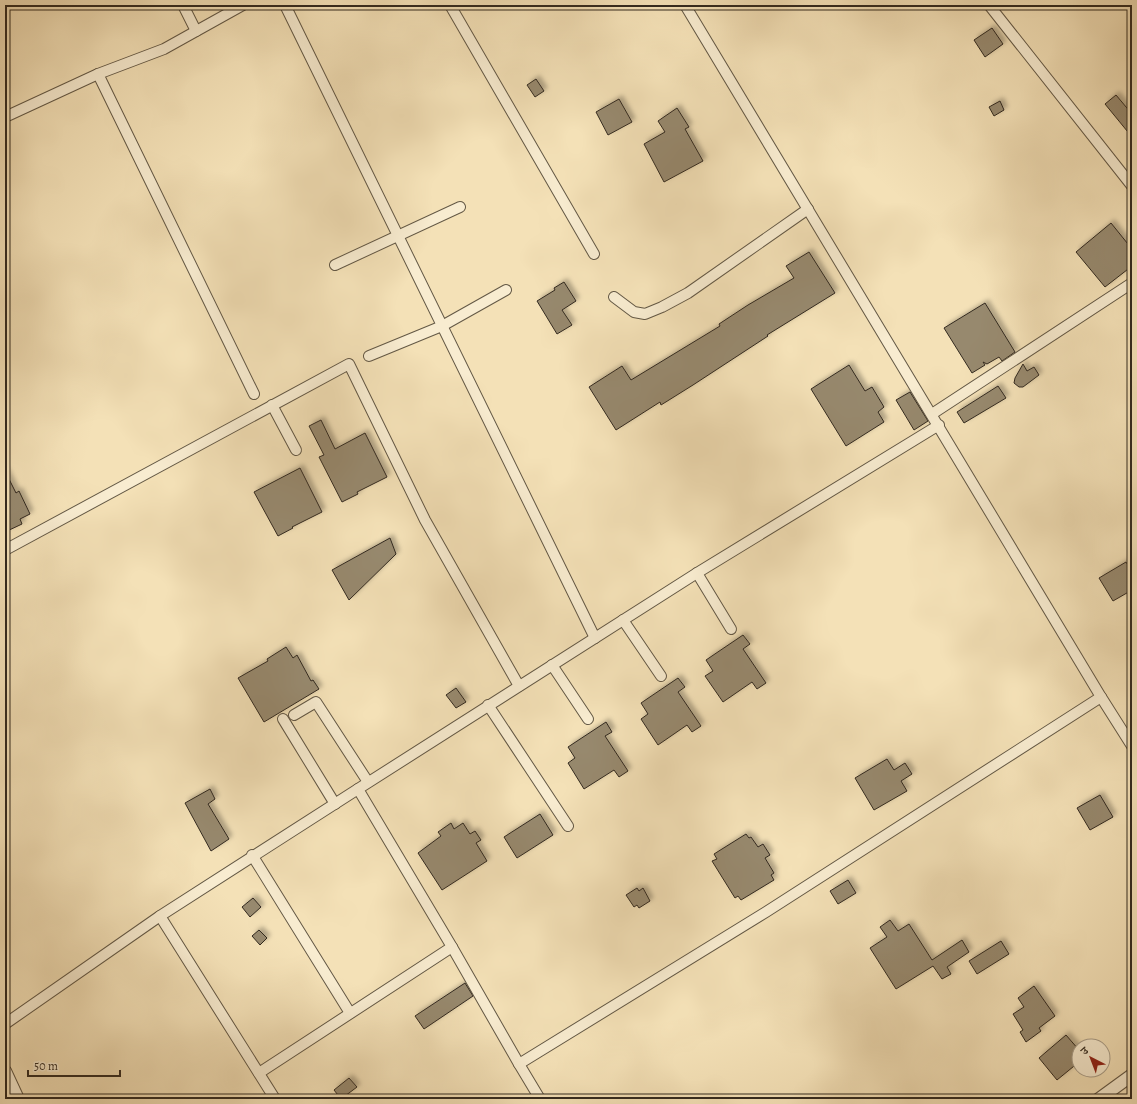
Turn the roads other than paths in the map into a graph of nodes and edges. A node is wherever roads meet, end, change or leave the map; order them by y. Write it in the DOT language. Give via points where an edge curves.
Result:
graph roads {
  1 [pos="183,5"];
  2 [pos="244,5"];
  3 [pos="285,5"];
  4 [pos="450,5"];
  5 [pos="685,5"];
  6 [pos="989,5"];
  7 [pos="196,32"];
  8 [pos="98,74"];
  9 [pos="5,117"];
  10 [pos="1132,186"];
  11 [pos="460,207"];
  12 [pos="808,209"];
  13 [pos="398,235"];
  14 [pos="594,254"];
  15 [pos="335,265"];
  16 [pos="1132,283"];
  17 [pos="506,290"];
  18 [pos="614,297"];
  19 [pos="442,326"];
  20 [pos="369,356"];
  21 [pos="254,394"];
  22 [pos="272,405"];
  23 [pos="932,414"];
  24 [pos="939,425"];
  25 [pos="296,450"];
  26 [pos="5,550"];
  27 [pos="697,573"];
  28 [pos="623,620"];
  29 [pos="731,629"];
  30 [pos="595,638"];
  31 [pos="552,665"];
  32 [pos="661,676"];
  33 [pos="519,686"];
  34 [pos="1101,697"];
  35 [pos="488,705"];
  36 [pos="294,715"];
  37 [pos="283,719"];
  38 [pos="588,719"];
  39 [pos="1132,746"];
  40 [pos="368,782"];
  41 [pos="358,789"];
  42 [pos="335,804"];
  43 [pos="568,826"];
  44 [pos="252,855"];
  45 [pos="160,916"];
  46 [pos="452,947"];
  47 [pos="350,1013"];
  48 [pos="5,1024"];
  49 [pos="519,1064"];
  50 [pos="5,1071"];
  51 [pos="259,1073"];
  52 [pos="1132,1075"];
  53 [pos="18,1099"];
  54 [pos="275,1099"];
  55 [pos="540,1099"];
  56 [pos="1099,1099"];
  1 -- 7 [label="street"];
  2 -- 7 [label="street"];
  3 -- 13 [label="street"];
  4 -- 14 [label="street"];
  5 -- 12 [label="street"];
  6 -- 10 [label="street"];
  7 -- 8 [label="street" via="164,49"];
  8 -- 9 [label="street"];
  8 -- 21 [label="street"];
  11 -- 13 [label="street"];
  12 -- 18 [label="street" via="688,293 662,307 645,314 634,312"];
  12 -- 23 [label="street"];
  13 -- 15 [label="street"];
  13 -- 19 [label="street"];
  16 -- 23 [label="street"];
  17 -- 19 [label="street"];
  19 -- 20 [label="street"];
  19 -- 30 [label="street"];
  22 -- 25 [label="street"];
  22 -- 26 [label="street"];
  22 -- 33 [label="street" via="348,364 424,520"];
  23 -- 24 [label="street"];
  24 -- 27 [label="street"];
  24 -- 34 [label="street"];
  27 -- 28 [label="street"];
  27 -- 29 [label="street"];
  28 -- 30 [label="street"];
  28 -- 32 [label="street"];
  30 -- 31 [label="street"];
  31 -- 33 [label="street"];
  31 -- 38 [label="street"];
  33 -- 35 [label="street"];
  34 -- 39 [label="street"];
  34 -- 49 [label="street" via="766,912"];
  35 -- 40 [label="street"];
  35 -- 43 [label="street"];
  36 -- 40 [label="street" via="316,702"];
  37 -- 42 [label="street"];
  40 -- 41 [label="street"];
  41 -- 42 [label="street"];
  41 -- 46 [label="street"];
  42 -- 44 [label="street"];
  44 -- 45 [label="street"];
  44 -- 47 [label="street"];
  45 -- 48 [label="street"];
  45 -- 51 [label="street"];
  46 -- 47 [label="street"];
  46 -- 49 [label="street"];
  47 -- 51 [label="street"];
  49 -- 55 [label="street"];
  50 -- 53 [label="street"];
  51 -- 54 [label="street"];
  52 -- 56 [label="street"];
}
